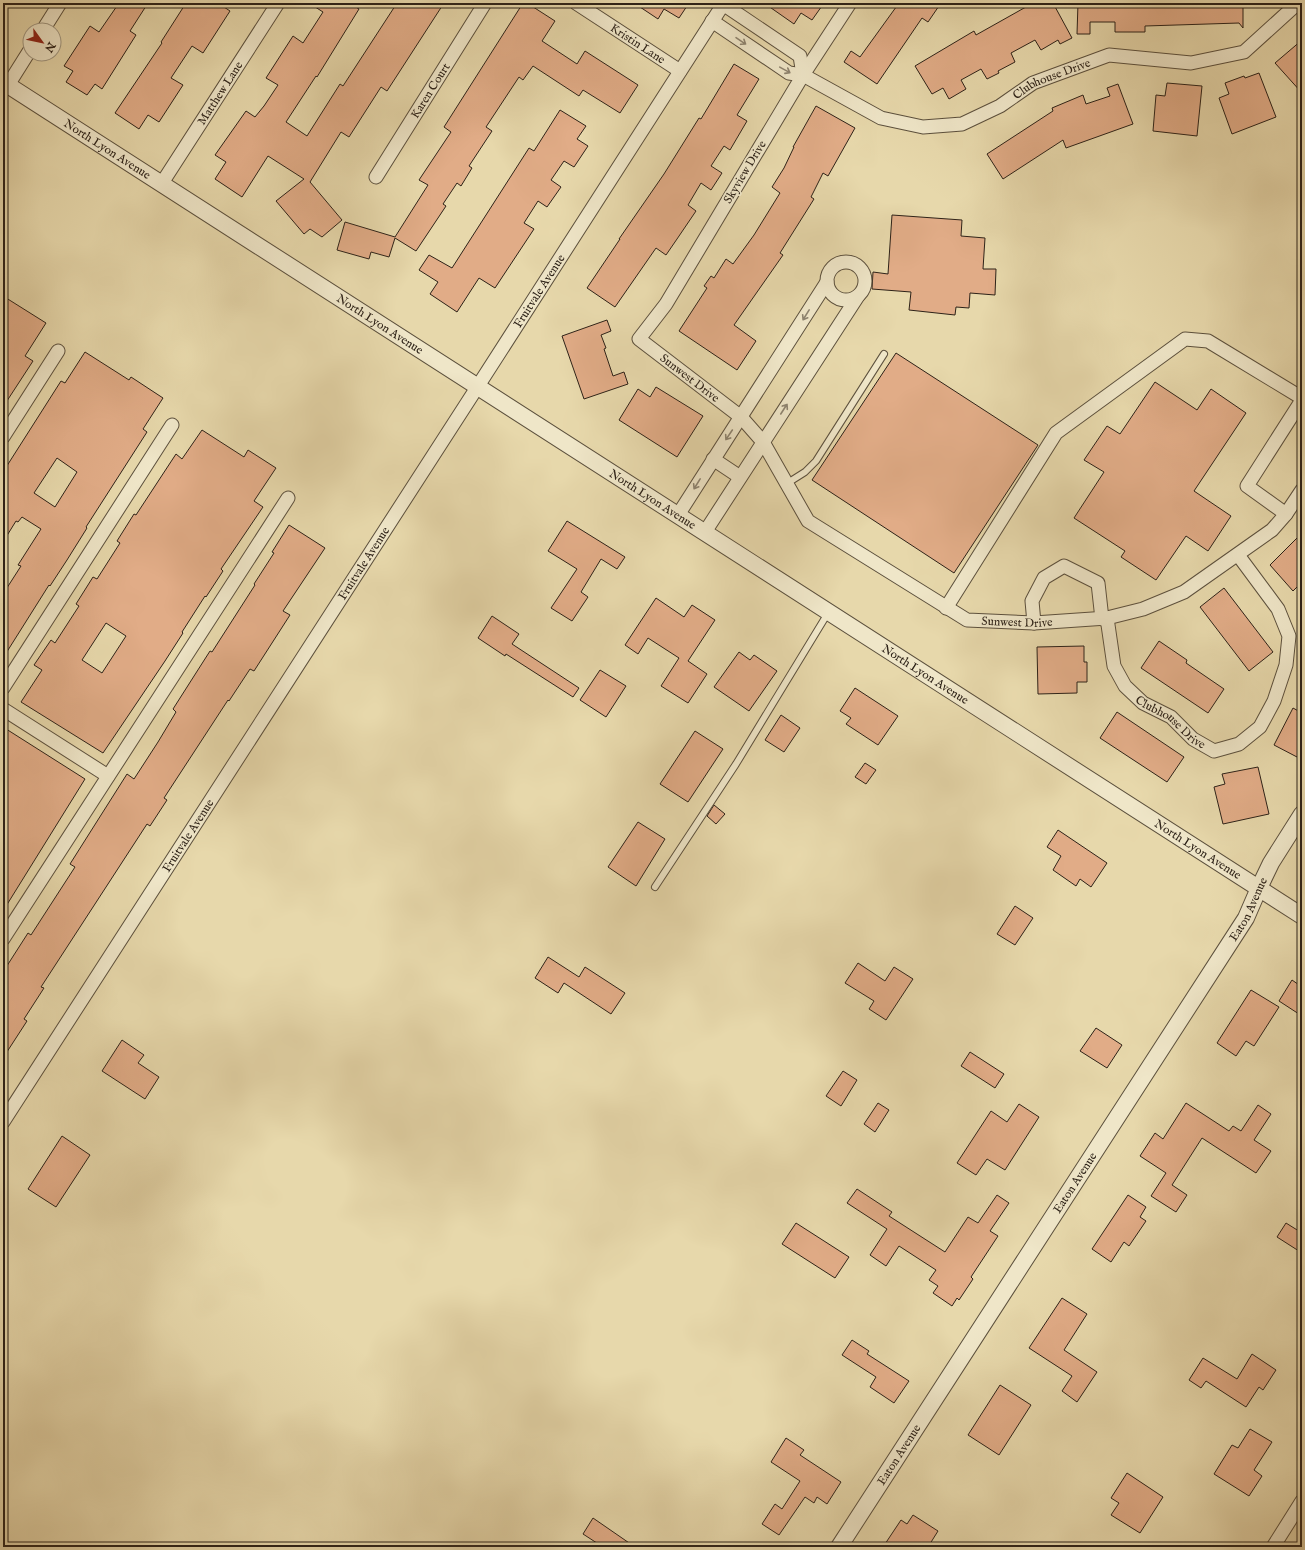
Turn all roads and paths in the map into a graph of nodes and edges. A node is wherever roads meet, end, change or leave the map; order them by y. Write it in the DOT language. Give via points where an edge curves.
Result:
graph roads {
  1 [pos="60,3"];
  2 [pos="278,3"];
  3 [pos="485,3"];
  4 [pos="576,3"];
  5 [pos="723,3"];
  6 [pos="850,3"];
  7 [pos="1298,3"];
  8 [pos="712,21"];
  9 [pos="48,22"];
  10 [pos="22,61"];
  11 [pos="680,71"];
  12 [pos="803,75"];
  13 [pos="5,83"];
  14 [pos="376,177"];
  15 [pos="162,183"];
  16 [pos="827,282"];
  17 [pos="858,296"];
  18 [pos="639,339"];
  19 [pos="58,351"];
  20 [pos="884,354"];
  21 [pos="478,386"];
  22 [pos="1302,399"];
  23 [pos="741,417"];
  24 [pos="172,425"];
  25 [pos="3,437"];
  26 [pos="763,442"];
  27 [pos="713,459"];
  28 [pos="740,477"];
  29 [pos="786,484"];
  30 [pos="1302,490"];
  31 [pos="288,498"];
  32 [pos="1286,514"];
  33 [pos="678,515"];
  34 [pos="705,532"];
  35 [pos="1238,555"];
  36 [pos="946,608"];
  37 [pos="828,611"];
  38 [pos="1104,618"];
  39 [pos="1034,623"];
  40 [pos="3,688"];
  41 [pos="3,709"];
  42 [pos="108,776"];
  43 [pos="1302,814"];
  44 [pos="655,887"];
  45 [pos="1258,888"];
  46 [pos="1302,916"];
  47 [pos="3,939"];
  48 [pos="3,1122"];
  49 [pos="1302,1501"];
  50 [pos="839,1547"];
  51 [pos="1273,1547"];
  1 -- 9 [label="street"];
  2 -- 15 [label="street, Matthew Lane"];
  3 -- 14 [label="street, Karen Court"];
  4 -- 11 [label="street, Kristin Lane"];
  5 -- 8 [label="street, Fruitvale Avenue"];
  5 -- 12 [label="street" via="800,56"];
  6 -- 12 [label="street, Skyview Drive"];
  7 -- 12 [label="street, Clubhouse Drive" via="1244,52 1191,62 1109,55 1033,83 1000,106 962,124 923,127 882,118"];
  8 -- 11 [label="street, Fruitvale Avenue"];
  8 -- 12 [label="street, Clubhouse Drive, one-way" via="789,73"];
  10 -- 13 [label="street"];
  11 -- 21 [label="street, Fruitvale Avenue"];
  12 -- 18 [label="street, Skyview Drive" via="666,304"];
  13 -- 15 [label="street, North Lyon Avenue"];
  15 -- 21 [label="street, North Lyon Avenue"];
  16 -- 17 [label="street" via="831,293 841,299 847,300"];
  16 -- 17 [label="street" via="827,276 834,266 851,262 861,269 865,280"];
  16 -- 23 [label="street, one-way"];
  26 -- 17 [label="street, one-way"];
  18 -- 23 [label="street, Sunwest Drive"];
  19 -- 25 [label="street"];
  20 -- 29 [label="lane" via="816,461 805,472"];
  21 -- 33 [label="street, North Lyon Avenue"];
  21 -- 48 [label="street, Fruitvale Avenue"];
  22 -- 32 [label="street" via="1247,486"];
  22 -- 36 [label="street" via="1208,341 1185,339 1056,433"];
  23 -- 26 [label="street, Sunwest Drive"];
  23 -- 27 [label="street, one-way"];
  24 -- 40 [label="street"];
  26 -- 28 [label="street"];
  26 -- 29 [label="street, Sunwest Drive"];
  27 -- 28 [label="street"];
  27 -- 33 [label="street, one-way"];
  28 -- 34 [label="street"];
  29 -- 36 [label="street, Sunwest Drive" via="808,521"];
  30 -- 32 [label="street, Sunwest Drive"];
  31 -- 42 [label="street"];
  32 -- 35 [label="street, Sunwest Drive" via="1272,530"];
  33 -- 34 [label="street, North Lyon Avenue"];
  34 -- 37 [label="street, North Lyon Avenue"];
  35 -- 38 [label="street, Sunwest Drive" via="1184,592 1143,609"];
  35 -- 38 [label="street, Clubhouse Drive" via="1278,609 1289,636 1286,665 1274,701 1260,727 1239,744 1214,751 1193,739 1171,717 1142,703 1125,686 1114,666"];
  36 -- 39 [label="street, Sunwest Drive" via="967,620"];
  37 -- 44 [label="lane" via="736,764"];
  37 -- 45 [label="street, North Lyon Avenue"];
  38 -- 39 [label="street, Sunwest Drive"];
  38 -- 39 [label="street, Clubhouse Drive" via="1098,583 1064,566 1044,578 1032,601"];
  41 -- 42 [label="street"];
  42 -- 47 [label="street"];
  43 -- 45 [label="street, Eaton Avenue"];
  45 -- 46 [label="street, North Lyon Avenue"];
  45 -- 50 [label="street, Eaton Avenue" via="1246,918"];
  49 -- 51 [label="street"];
}
